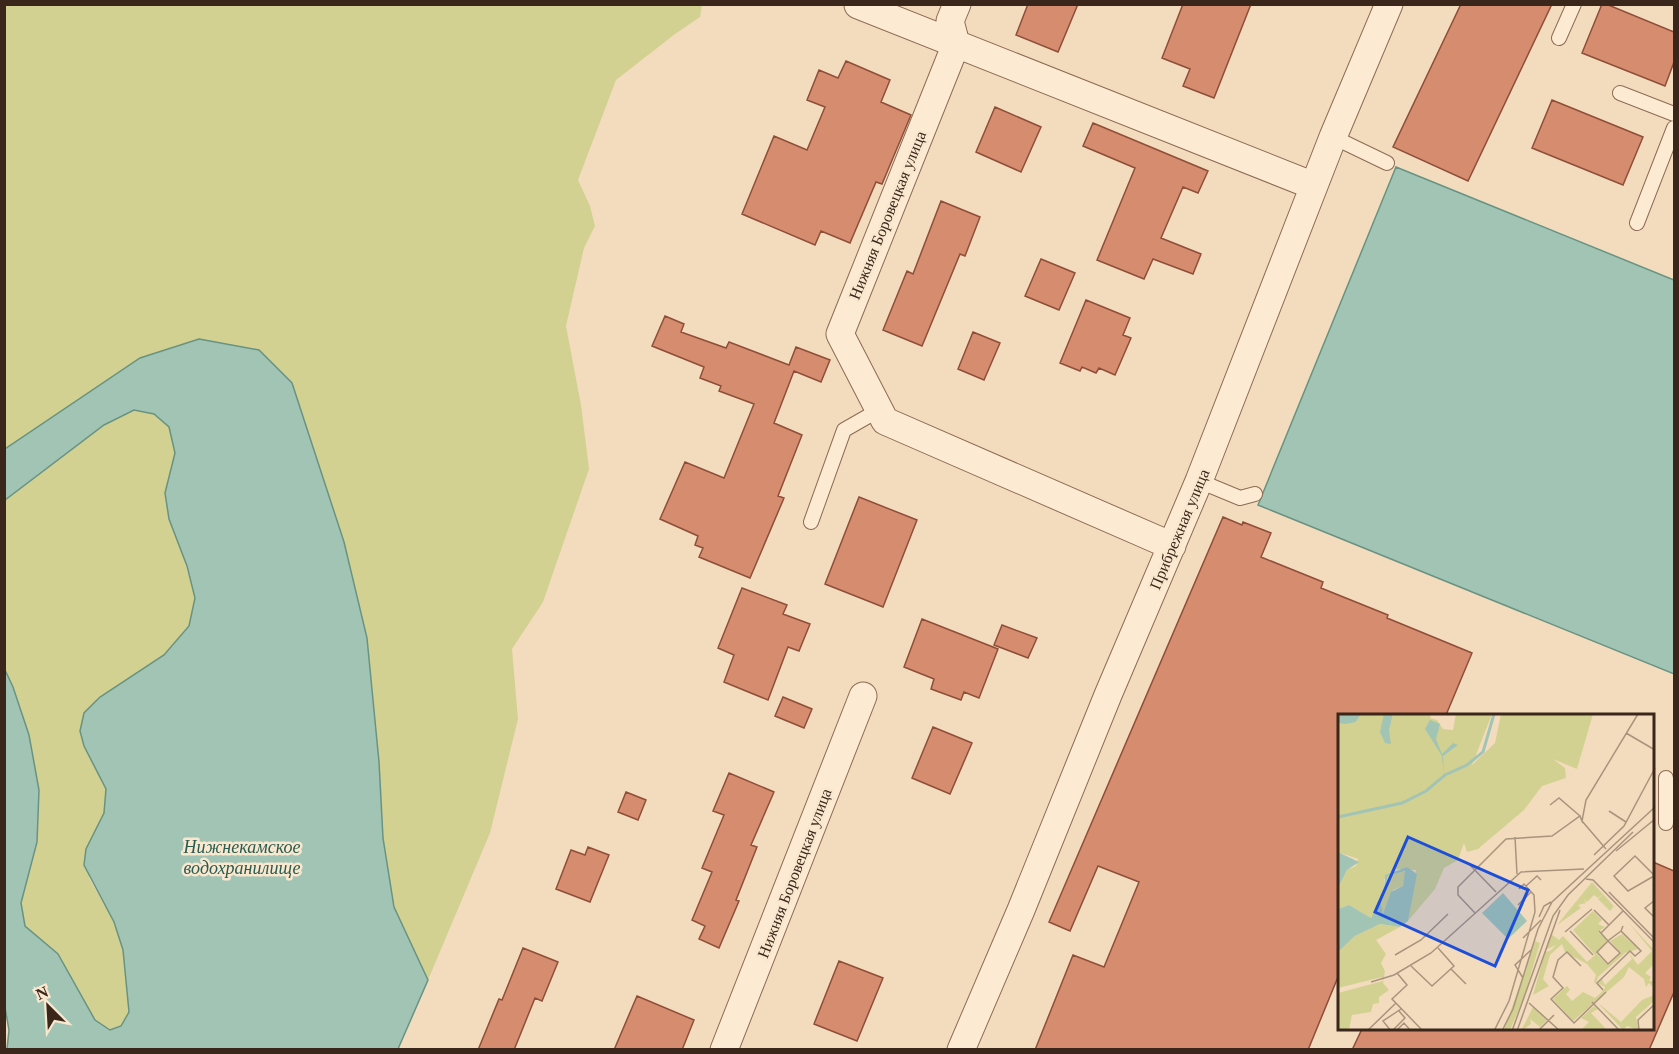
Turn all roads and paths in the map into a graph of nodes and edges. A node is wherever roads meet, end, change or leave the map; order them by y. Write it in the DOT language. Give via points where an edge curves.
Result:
graph roads {
  1 [pos="858,4"];
  2 [pos="957,4"];
  3 [pos="1389,4"];
  4 [pos="1574,4"];
  5 [pos="1559,38"];
  6 [pos="956,44"];
  7 [pos="1620,93"];
  8 [pos="1674,114"];
  9 [pos="1674,128"];
  10 [pos="1333,137"];
  11 [pos="1387,163"];
  12 [pos="1314,186"];
  13 [pos="1637,223"];
  14 [pos="882,416"];
  15 [pos="1199,481"];
  16 [pos="1255,494"];
  17 [pos="811,522"];
  18 [pos="1172,546"];
  19 [pos="863,696"];
  20 [pos="1666,778"];
  21 [pos="1666,823"];
  22 [pos="724,1050"];
  23 [pos="961,1050"];
  1 -- 6 [label="street"];
  2 -- 6 [label="street, Нижняя Боровецкая улица" via="950,21"];
  3 -- 10 [label="street, Прибрежная улица"];
  4 -- 5 [label="lane"];
  6 -- 12 [label="street"];
  6 -- 14 [label="street, Нижняя Боровецкая улица" via="840,334"];
  7 -- 8 [label="lane"];
  9 -- 13 [label="lane"];
  10 -- 11 [label="lane"];
  10 -- 12 [label="street, Прибрежная улица"];
  12 -- 15 [label="street, Прибрежная улица"];
  14 -- 17 [label="lane" via="843,430"];
  14 -- 18 [label="street"];
  15 -- 16 [label="lane" via="1240,498"];
  15 -- 18 [label="street, Прибрежная улица"];
  18 -- 23 [label="street, Прибрежная улица"];
  19 -- 22 [label="street, Нижняя Боровецкая улица"];
  20 -- 21 [label="lane"];
}
